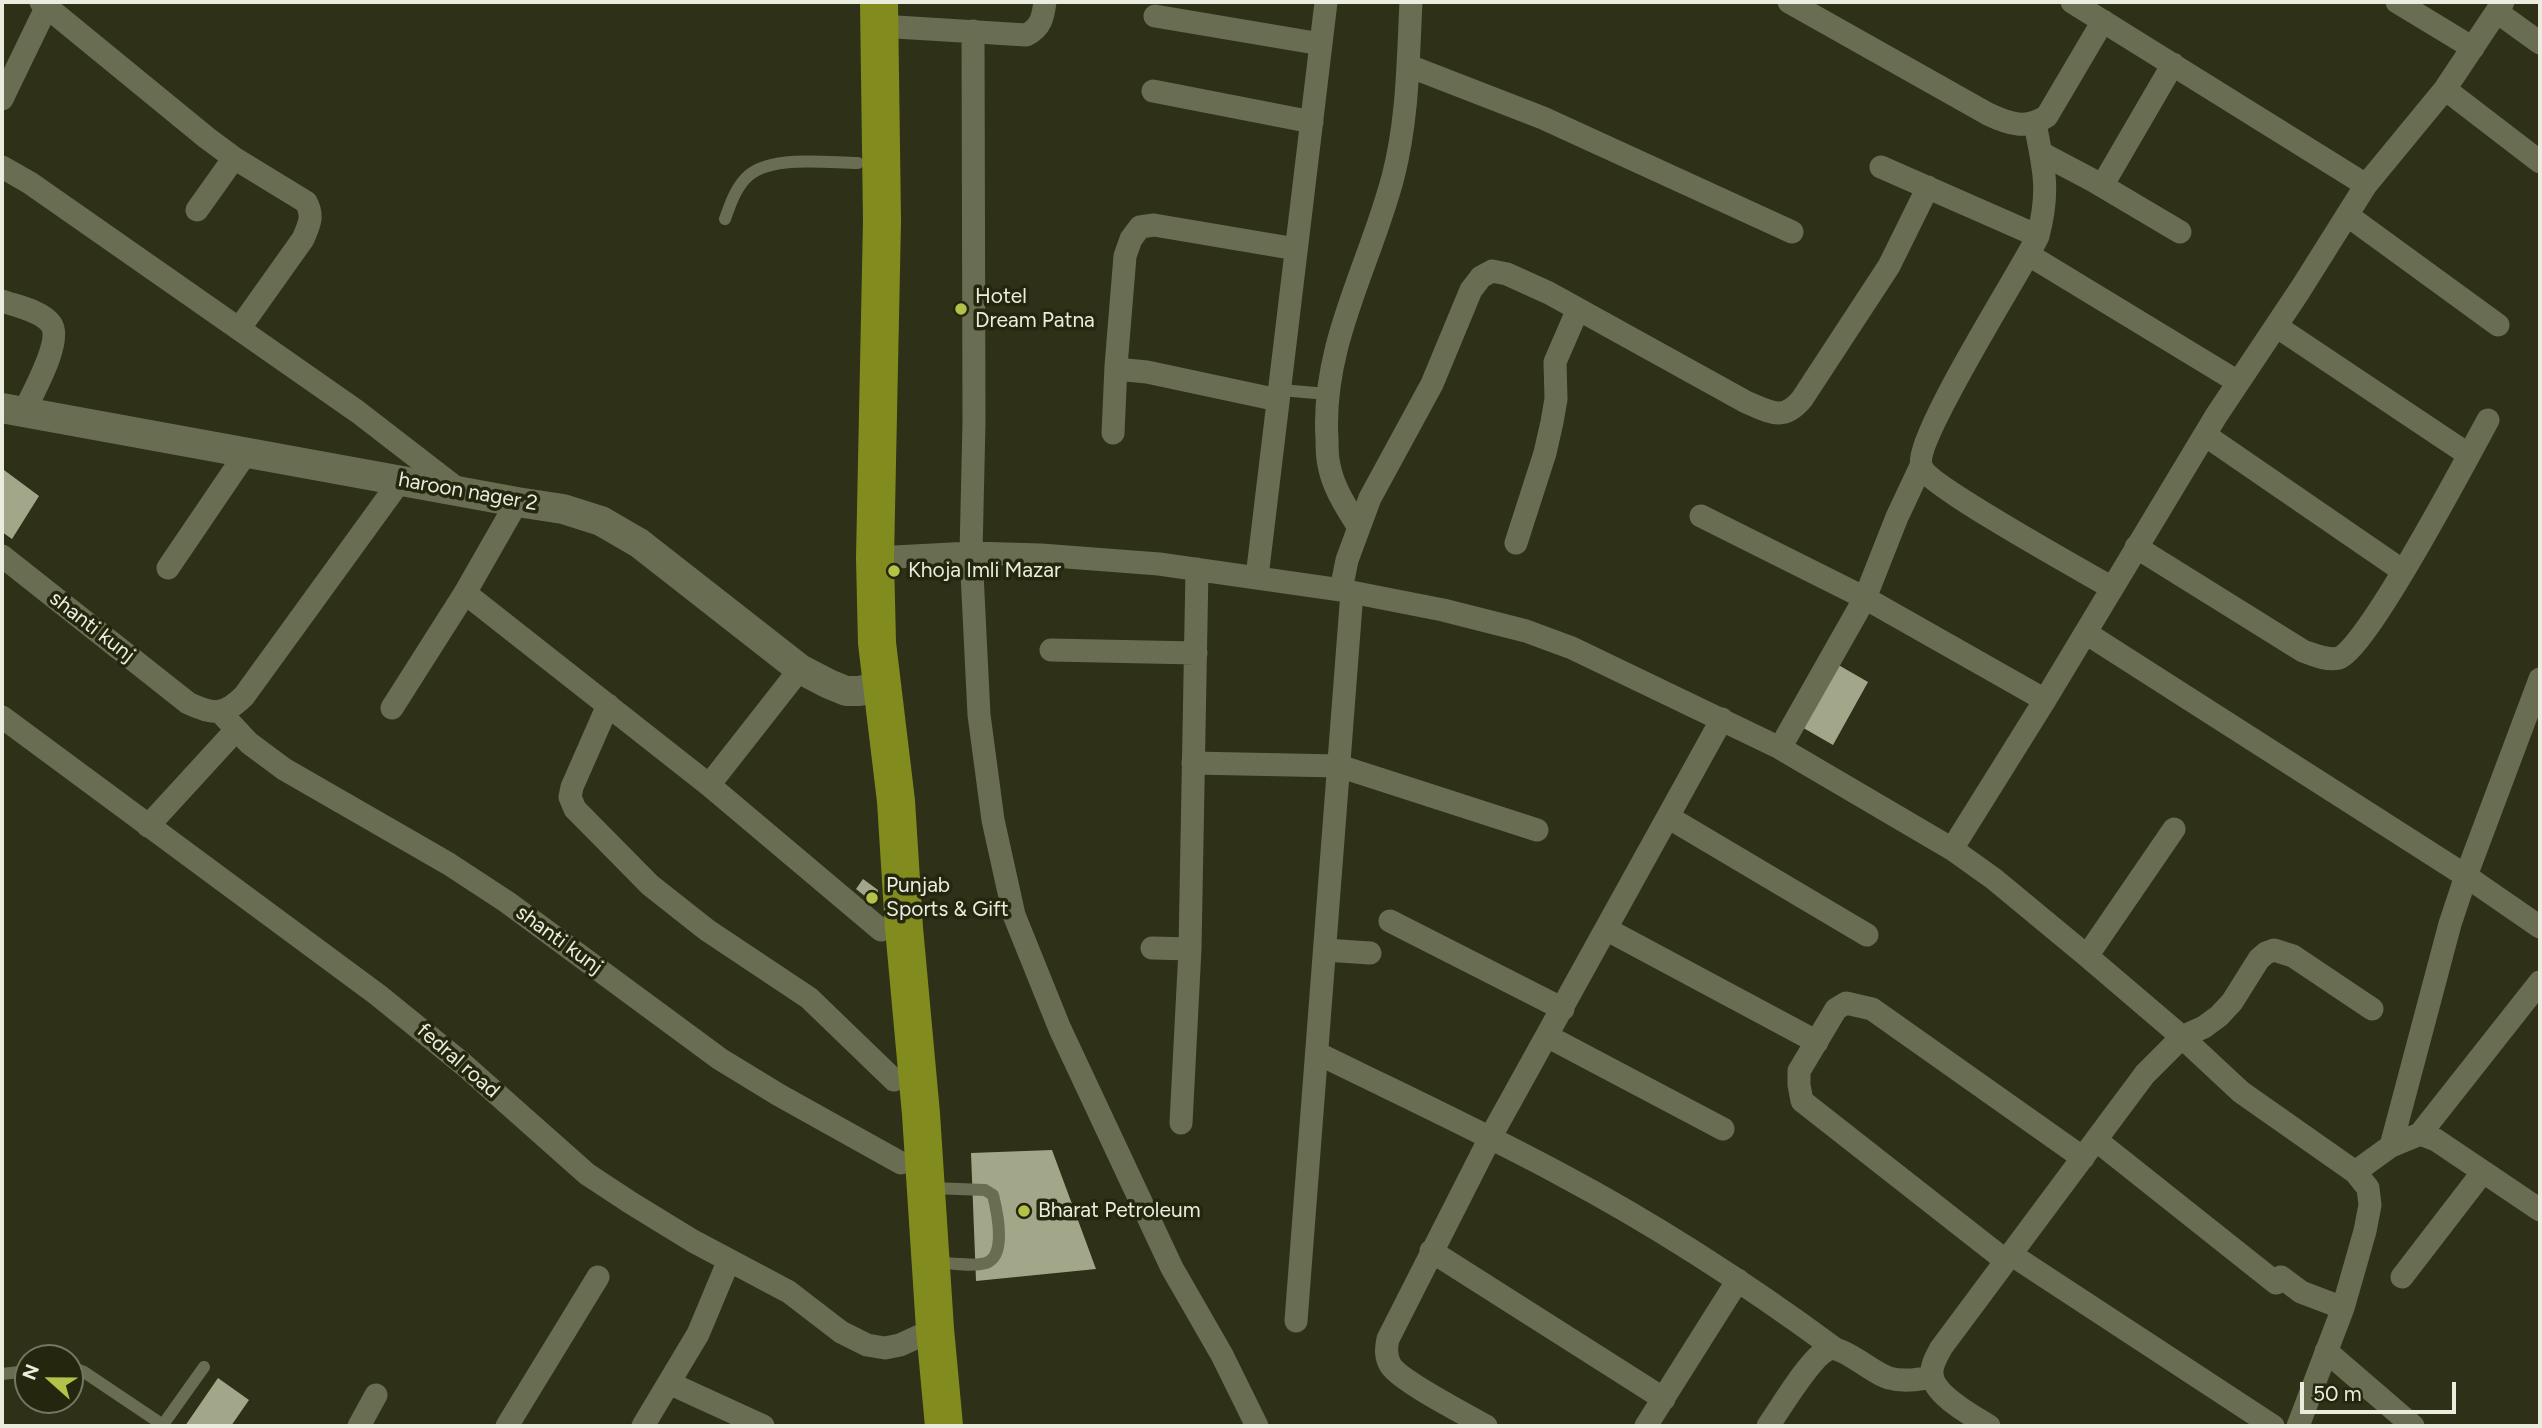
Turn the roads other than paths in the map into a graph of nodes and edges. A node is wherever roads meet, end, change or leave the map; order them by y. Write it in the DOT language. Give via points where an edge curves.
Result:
graph roads {
  1 [pos="1045,2"];
  2 [pos="1326,2"];
  3 [pos="1411,2"];
  4 [pos="1789,2"];
  5 [pos="2072,2"];
  6 [pos="2397,2"];
  7 [pos="44,4"];
  8 [pos="2500,7"];
  9 [pos="871,10"];
  10 [pos="1155,16"];
  11 [pos="2104,21"];
  12 [pos="973,31"];
  13 [pos="2540,43"];
  14 [pos="1321,44"];
  15 [pos="2473,48"];
  16 [pos="2173,64"];
  17 [pos="1409,66"];
  18 [pos="2445,89"];
  19 [pos="1153,90"];
  20 [pos="2,99"];
  21 [pos="1312,122"];
  22 [pos="2035,124"];
  23 [pos="2041,153"];
  24 [pos="234,158"];
  25 [pos="2540,162"];
  26 [pos="858,163"];
  27 [pos="2,167"];
  28 [pos="1881,167"];
  29 [pos="2366,185"];
  30 [pos="2102,186"];
  31 [pos="1928,187"];
  32 [pos="197,210"];
  33 [pos="2347,215"];
  34 [pos="725,219"];
  35 [pos="1792,232"];
  36 [pos="2180,232"];
  37 [pos="2034,245"];
  38 [pos="1296,249"];
  39 [pos="2,301"];
  40 [pos="1578,309"];
  41 [pos="2498,325"];
  42 [pos="2276,326"];
  43 [pos="239,329"];
  44 [pos="1116,366"];
  45 [pos="2238,382"];
  46 [pos="1328,394"];
  47 [pos="1279,395"];
  48 [pos="13,410"];
  49 [pos="2487,420"];
  50 [pos="1113,433"];
  51 [pos="2205,435"];
  52 [pos="246,453"];
  53 [pos="2469,455"];
  54 [pos="1921,466"];
  55 [pos="400,481"];
  56 [pos="461,492"];
  57 [pos="517,502"];
  58 [pos="1701,516"];
  59 [pos="1359,528"];
  60 [pos="1516,543"];
  61 [pos="2136,547"];
  62 [pos="971,554"];
  63 [pos="2,556"];
  64 [pos="874,558"];
  65 [pos="168,568"];
  66 [pos="1198,569"];
  67 [pos="2403,571"];
  68 [pos="1256,577"];
  69 [pos="2112,587"];
  70 [pos="1347,591"];
  71 [pos="465,593"];
  72 [pos="1865,598"];
  73 [pos="2086,633"];
  74 [pos="1051,650"];
  75 [pos="1196,653"];
  76 [pos="800,669"];
  77 [pos="2539,686"];
  78 [pos="871,687"];
  79 [pos="2045,700"];
  80 [pos="608,705"];
  81 [pos="392,708"];
  82 [pos="220,712"];
  83 [pos="2,718"];
  84 [pos="1722,719"];
  85 [pos="236,730"];
  86 [pos="1780,748"];
  87 [pos="1194,763"];
  88 [pos="1339,766"];
  89 [pos="709,785"];
  90 [pos="1668,817"];
  91 [pos="149,826"];
  92 [pos="2174,829"];
  93 [pos="1537,830"];
  94 [pos="1952,849"];
  95 [pos="2466,876"];
  96 [pos="1390,921"];
  97 [pos="2540,927"];
  98 [pos="1606,929"];
  99 [pos="881,930"];
  100 [pos="1867,935"];
  101 [pos="1152,948"];
  102 [pos="1190,949"];
  103 [pos="1325,950"];
  104 [pos="1370,953"];
  105 [pos="2087,956"];
  106 [pos="2540,982"];
  107 [pos="1563,1009"];
  108 [pos="2372,1009"];
  109 [pos="1547,1036"];
  110 [pos="2182,1037"];
  111 [pos="1817,1042"];
  112 [pos="1317,1054"];
  113 [pos="894,1080"];
  114 [pos="1181,1123"];
  115 [pos="1723,1129"];
  116 [pos="2420,1134"];
  117 [pos="1490,1138"];
  118 [pos="2391,1146"];
  119 [pos="2089,1149"];
  120 [pos="2355,1172"];
  121 [pos="2483,1173"];
  122 [pos="914,1175"];
  123 [pos="2540,1210"];
  124 [pos="1431,1251"];
  125 [pos="2009,1258"];
  126 [pos="729,1261"];
  127 [pos="931,1262"];
  128 [pos="598,1277"];
  129 [pos="2402,1277"];
  130 [pos="1738,1280"];
  131 [pos="2343,1308"];
  132 [pos="1296,1321"];
  133 [pos="924,1334"];
  134 [pos="1834,1348"];
  135 [pos="2326,1351"];
  136 [pos="204,1367"];
  137 [pos="84,1372"];
  138 [pos="1931,1377"];
  139 [pos="669,1383"];
  140 [pos="376,1395"];
  141 [pos="1664,1399"];
  142 [pos="162,1425"];
  143 [pos="359,1426"];
  144 [pos="508,1426"];
  145 [pos="643,1426"];
  146 [pos="763,1426"];
  147 [pos="921,1426"];
  148 [pos="944,1426"];
  149 [pos="1257,1426"];
  150 [pos="1486,1426"];
  151 [pos="1646,1426"];
  152 [pos="1768,1426"];
  153 [pos="1989,1426"];
  154 [pos="2273,1426"];
  155 [pos="2298,1426"];
  156 [pos="2413,1426"];
  1 -- 12 [label="street" via="1041,22 1026,35"];
  2 -- 14 [label="street"];
  3 -- 17 [label="street"];
  4 -- 22 [label="street" via="1996,118"];
  5 -- 11 [label="street"];
  6 -- 15 [label="street"];
  7 -- 20 [label="street"];
  7 -- 24 [label="street"];
  8 -- 13 [label="street"];
  8 -- 15 [label="street"];
  9 -- 12 [label="street"];
  9 -- 26 [label="highway"];
  9 -- 64 [label="highway" via="882,221"];
  10 -- 14 [label="street"];
  11 -- 16 [label="street"];
  11 -- 22 [label="street" via="2058,101"];
  12 -- 62 [label="street"];
  14 -- 21 [label="street"];
  15 -- 18 [label="street"];
  16 -- 29 [label="street"];
  16 -- 30 [label="street"];
  17 -- 35 [label="street" via="1555,123"];
  17 -- 46 [label="street" via="1404,129 1394,174 1343,319"];
  18 -- 25 [label="street"];
  18 -- 29 [label="street"];
  19 -- 21 [label="street"];
  21 -- 38 [label="street"];
  22 -- 23 [label="street"];
  23 -- 30 [label="street"];
  23 -- 37 [label="street" via="2045,211"];
  24 -- 32 [label="street"];
  24 -- 43 [label="street" via="306,202 311,212 303,239"];
  26 -- 34 [label="lane" via="762,166 741,184"];
  26 -- 78 [label="highway" via="851,558 854,645"];
  27 -- 43 [label="street"];
  28 -- 31 [label="street"];
  29 -- 33 [label="street"];
  30 -- 36 [label="street"];
  31 -- 37 [label="street"];
  31 -- 40 [label="street" via="1889,266 1802,399 1782,414 1746,402"];
  33 -- 41 [label="street"];
  33 -- 42 [label="street"];
  37 -- 45 [label="street"];
  37 -- 54 [label="street" via="1935,419 1920,455"];
  38 -- 44 [label="street" via="1154,225 1140,227 1125,256"];
  38 -- 47 [label="street"];
  39 -- 48 [label="street" via="46,319 55,336 51,351"];
  40 -- 59 [label="street" via="1507,274 1492,271 1481,277"];
  40 -- 60 [label="street" via="1555,362 1556,399 1550,432"];
  42 -- 45 [label="street"];
  42 -- 53 [label="street"];
  43 -- 56 [label="street" via="358,412"];
  44 -- 47 [label="street"];
  44 -- 50 [label="street"];
  45 -- 51 [label="street"];
  46 -- 47 [label="lane"];
  46 -- 59 [label="street" via="1329,465"];
  47 -- 68 [label="street"];
  48 -- 52 [label="street, haroon nager 2"];
  49 -- 53 [label="street"];
  51 -- 61 [label="street"];
  51 -- 67 [label="street"];
  52 -- 55 [label="street, haroon nager 2"];
  52 -- 65 [label="street"];
  53 -- 67 [label="street"];
  54 -- 69 [label="street" via="1928,477 1964,500"];
  54 -- 72 [label="street"];
  55 -- 56 [label="street, haroon nager 2"];
  55 -- 82 [label="street" via="244,696 233,708"];
  56 -- 57 [label="street, haroon nager 2"];
  57 -- 71 [label="street"];
  57 -- 76 [label="street, haroon nager 2" via="563,509 601,522 639,543"];
  58 -- 72 [label="street"];
  59 -- 70 [label="street" via="1347,560"];
  61 -- 67 [label="street" via="2323,659 2341,658 2354,647"];
  61 -- 69 [label="street"];
  62 -- 64 [label="street"];
  62 -- 66 [label="street" via="1091,557"];
  62 -- 149 [label="street" via="982,754 1014,915 1060,1029 1138,1198"];
  63 -- 82 [label="street, shanti kunj" via="188,703"];
  64 -- 78 [label="highway" via="877,643"];
  66 -- 68 [label="street"];
  66 -- 75 [label="street"];
  68 -- 70 [label="street"];
  69 -- 73 [label="street"];
  70 -- 84 [label="street" via="1527,631"];
  70 -- 88 [label="street"];
  71 -- 80 [label="street"];
  71 -- 81 [label="street"];
  72 -- 79 [label="street"];
  72 -- 86 [label="street"];
  73 -- 79 [label="street"];
  73 -- 95 [label="street"];
  74 -- 75 [label="street"];
  75 -- 87 [label="street"];
  76 -- 78 [label="street, haroon nager 2" via="846,691"];
  76 -- 89 [label="street"];
  77 -- 95 [label="street"];
  78 -- 99 [label="highway"];
  78 -- 122 [label="highway" via="896,801"];
  79 -- 94 [label="street"];
  80 -- 89 [label="street"];
  80 -- 113 [label="street" via="572,787 575,808 650,885 707,930 809,998"];
  82 -- 85 [label="street, shanti kunj"];
  83 -- 91 [label="street, fedral road"];
  84 -- 86 [label="street"];
  84 -- 90 [label="street"];
  85 -- 91 [label="street"];
  85 -- 122 [label="street, shanti kunj" via="284,769 507,902 720,1059"];
  86 -- 94 [label="street"];
  87 -- 88 [label="street"];
  87 -- 102 [label="street"];
  88 -- 93 [label="street"];
  88 -- 103 [label="street"];
  89 -- 99 [label="street"];
  90 -- 98 [label="street"];
  90 -- 100 [label="street"];
  91 -- 126 [label="street, fedral road" via="378,995 587,1174"];
  92 -- 105 [label="street"];
  94 -- 105 [label="street"];
  95 -- 97 [label="street"];
  95 -- 118 [label="street"];
  96 -- 107 [label="street"];
  98 -- 107 [label="street"];
  98 -- 111 [label="street"];
  99 -- 113 [label="highway"];
  101 -- 102 [label="street"];
  102 -- 114 [label="street"];
  103 -- 104 [label="street"];
  103 -- 112 [label="street"];
  105 -- 110 [label="street"];
  106 -- 116 [label="street"];
  107 -- 109 [label="street"];
  108 -- 110 [label="street" via="2293,956 2274,950 2259,959 2219,1016"];
  109 -- 115 [label="street"];
  109 -- 117 [label="street"];
  110 -- 119 [label="street" via="2145,1074"];
  110 -- 120 [label="street" via="2241,1092"];
  111 -- 119 [label="street" via="1836,1009 1846,1003 1872,1009"];
  111 -- 125 [label="street" via="1800,1071 1802,1101"];
  112 -- 117 [label="street"];
  112 -- 132 [label="street"];
  113 -- 122 [label="highway"];
  116 -- 118 [label="street"];
  116 -- 121 [label="street"];
  117 -- 124 [label="street"];
  117 -- 130 [label="street" via="1625,1211"];
  118 -- 120 [label="street"];
  119 -- 125 [label="street"];
  119 -- 131 [label="street" via="2279,1280"];
  120 -- 131 [label="street" via="2368,1188 2370,1205"];
  121 -- 123 [label="street"];
  121 -- 129 [label="street"];
  122 -- 127 [label="highway"];
  122 -- 127 [label="lane" via="993,1195 1000,1243 996,1256 987,1263"];
  122 -- 133 [label="highway"];
  124 -- 141 [label="street"];
  124 -- 150 [label="street" via="1385,1353 1400,1374"];
  125 -- 138 [label="street" via="1941,1348"];
  125 -- 154 [label="street"];
  126 -- 133 [label="street, fedral road" via="789,1292 841,1332 867,1345 885,1348"];
  126 -- 139 [label="street" via="698,1334"];
  127 -- 133 [label="highway"];
  128 -- 144 [label="street"];
  130 -- 134 [label="street"];
  130 -- 141 [label="street"];
  131 -- 135 [label="street"];
  133 -- 147 [label="highway"];
  133 -- 148 [label="highway"];
  134 -- 138 [label="street" via="1889,1378"];
  134 -- 152 [label="street" via="1808,1368"];
  135 -- 155 [label="street"];
  135 -- 156 [label="street"];
  136 -- 142 [label="lane"];
  137 -- 142 [label="lane"];
  138 -- 153 [label="street" via="1938,1390"];
  139 -- 145 [label="street"];
  139 -- 146 [label="street"];
  140 -- 143 [label="street"];
  141 -- 151 [label="street"];
}
